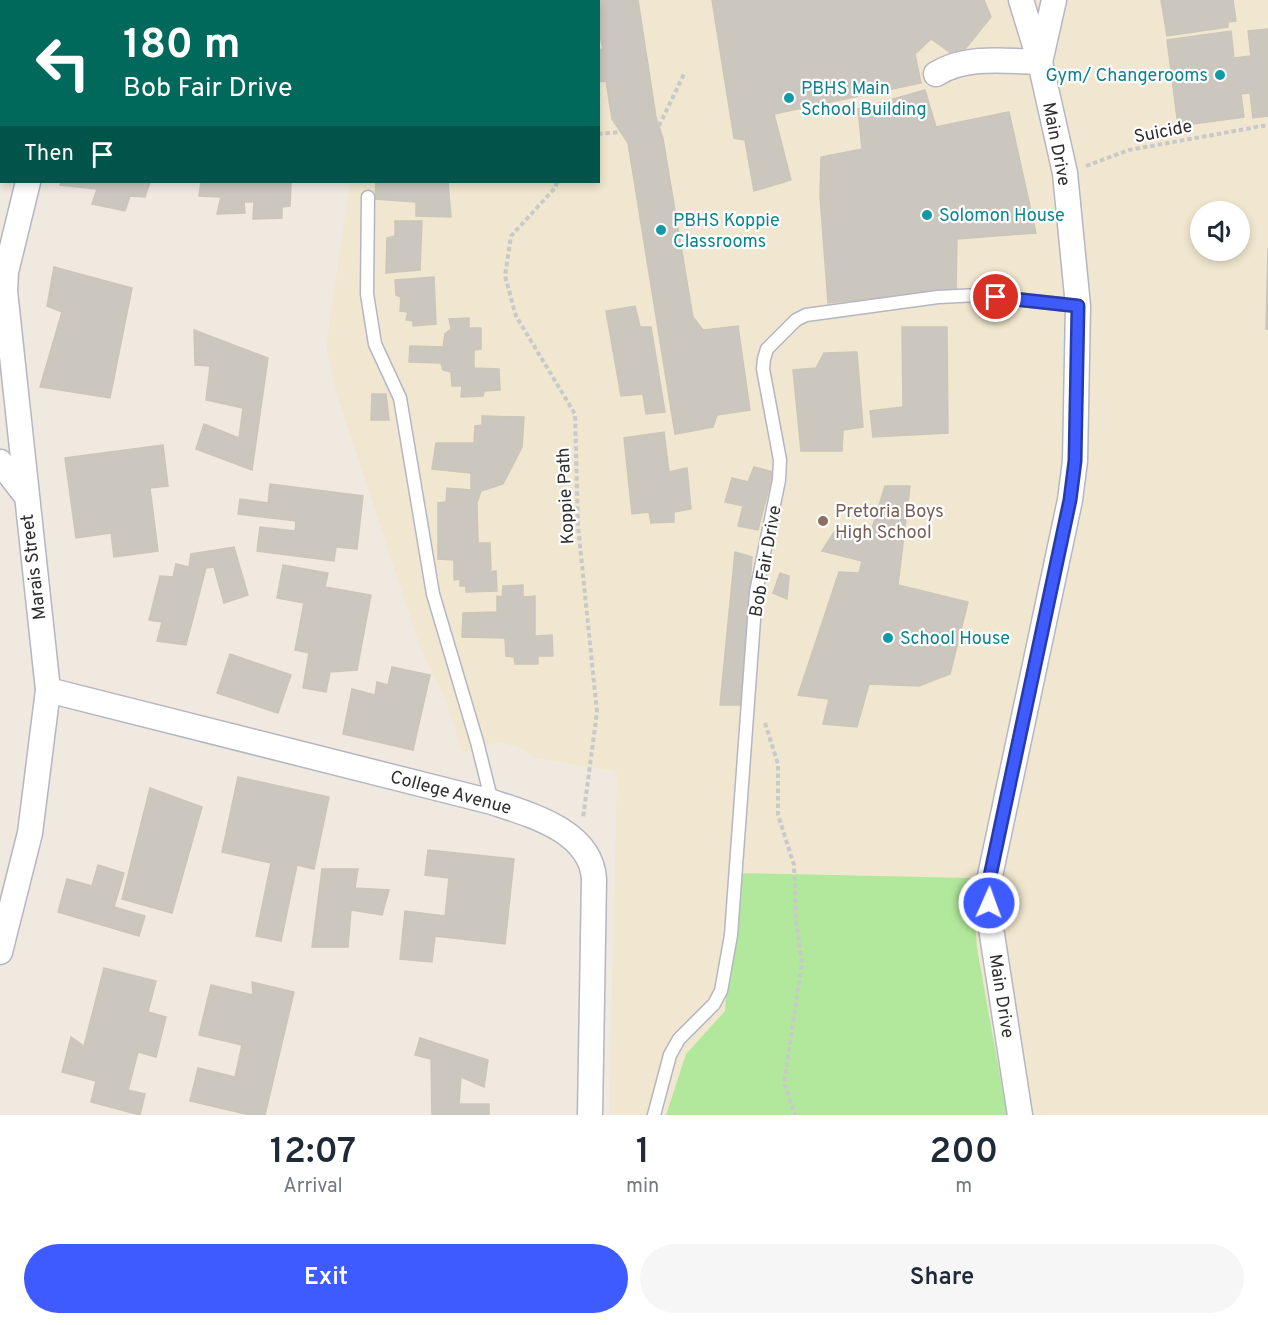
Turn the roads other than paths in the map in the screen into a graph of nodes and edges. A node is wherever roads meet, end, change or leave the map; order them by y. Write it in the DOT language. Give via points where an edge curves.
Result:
graph roads {
  1 [pos="1021,0"];
  2 [pos="1054,0"];
  3 [pos="1040,62"];
  4 [pos="936,74"];
  5 [pos="28,183"];
  6 [pos="368,197"];
  7 [pos="1078,306"];
  8 [pos="0,462"];
  9 [pos="25,494"];
  10 [pos="48,690"];
  11 [pos="492,802"];
  12 [pos="0,952"];
  13 [pos="591,1115"];
  14 [pos="654,1115"];
  15 [pos="1020,1115"];
  1 -- 3 [label="street, Main Drive"];
  2 -- 3 [label="street, Main Drive"];
  3 -- 4 [label="street" via="967,62"];
  3 -- 7 [label="street, Main Drive" via="1065,173"];
  5 -- 9 [label="street, Marais Street" via="5,291"];
  6 -- 11 [label="lane" via="367,294 375,344 400,398 433,594"];
  7 -- 14 [label="lane, Bob Fair Drive" via="979,295 806,315 767,349 763,369 780,460 779,480 756,592 731,935 721,991 670,1055"];
  7 -- 15 [label="street, Main Drive" via="1075,461 1070,500 990,876 991,928"];
  8 -- 9 [label="street"];
  9 -- 10 [label="street, Marais Street"];
  10 -- 11 [label="street, College Avenue"];
  10 -- 12 [label="street, Marais Street" via="30,833"];
  11 -- 13 [label="street, College Avenue" via="538,817 580,844 590,857 594,879"];
}
